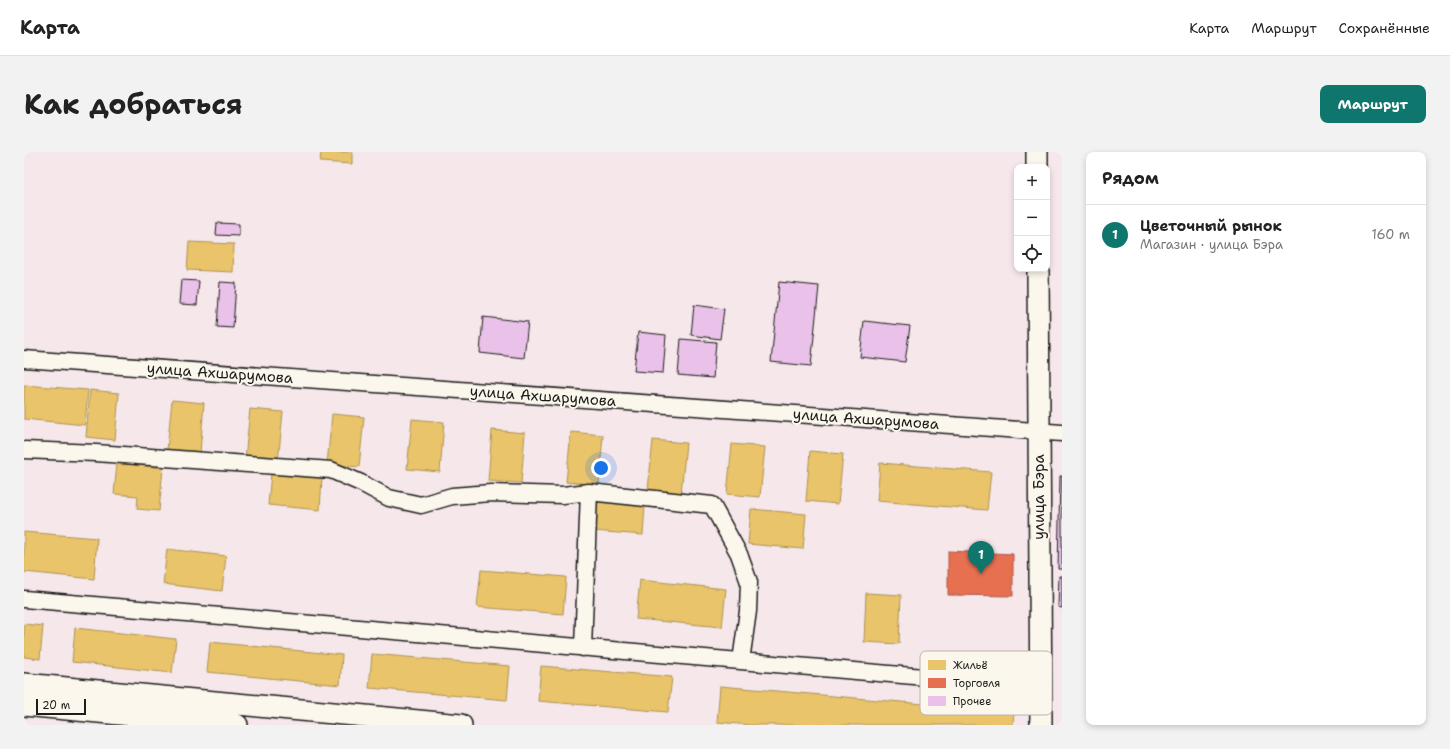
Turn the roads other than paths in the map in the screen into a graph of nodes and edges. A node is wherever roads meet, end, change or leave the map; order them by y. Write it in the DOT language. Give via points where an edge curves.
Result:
graph roads {
  1 [pos="1037,152"];
  2 [pos="1037,164"];
  3 [pos="1038,272"];
  4 [pos="24,358"];
  5 [pos="1039,431"];
  6 [pos="1062,433"];
  7 [pos="24,450"];
  8 [pos="589,492"];
  9 [pos="24,600"];
  10 [pos="583,648"];
  11 [pos="1041,651"];
  12 [pos="741,661"];
  13 [pos="920,677"];
  14 [pos="24,684"];
  15 [pos="24,705"];
  16 [pos="414,723"];
  17 [pos="237,725"];
  18 [pos="461,725"];
  1 -- 2 [label="main road"];
  3 -- 5 [label="main road, улица Бэра"];
  4 -- 5 [label="street, улица Ахшарумова"];
  5 -- 6 [label="street, улица Ахшарумова"];
  5 -- 11 [label="main road, улица Бэра"];
  7 -- 8 [label="street" via="331,470 389,498 421,504 452,496 490,493 563,495"];
  8 -- 10 [label="street"];
  8 -- 12 [label="street" via="712,505 739,554 749,582"];
  9 -- 10 [label="street"];
  10 -- 12 [label="street"];
  12 -- 13 [label="street"];
  14 -- 16 [label="main road"];
  15 -- 17 [label="main road"];
  16 -- 18 [label="main road"];
}
